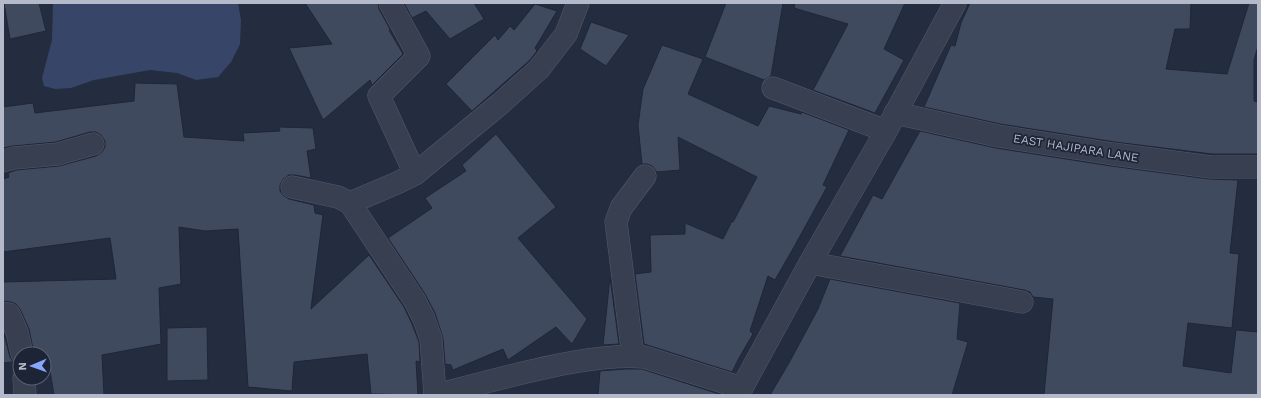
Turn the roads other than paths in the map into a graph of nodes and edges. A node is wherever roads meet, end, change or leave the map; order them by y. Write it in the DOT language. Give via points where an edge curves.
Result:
graph roads {
  1 [pos="390,3"];
  2 [pos="578,3"];
  3 [pos="955,3"];
  4 [pos="773,88"];
  5 [pos="891,122"];
  6 [pos="93,144"];
  7 [pos="3,162"];
  8 [pos="1258,167"];
  9 [pos="415,174"];
  10 [pos="645,176"];
  11 [pos="292,187"];
  12 [pos="350,203"];
  13 [pos="810,263"];
  14 [pos="1022,302"];
  15 [pos="3,313"];
  16 [pos="20,346"];
  17 [pos="633,356"];
  18 [pos="740,391"];
  19 [pos="436,395"];
  1 -- 9 [label="street" via="419,56 379,96"];
  2 -- 9 [label="street" via="566,34 539,69"];
  3 -- 5 [label="street"];
  4 -- 5 [label="street, EAST HAJIPARA LANE"];
  5 -- 8 [label="street, EAST HAJIPARA LANE" via="1113,154 1211,166"];
  5 -- 13 [label="street"];
  6 -- 7 [label="street" via="58,154 14,158"];
  9 -- 12 [label="street"];
  10 -- 17 [label="street" via="621,208 616,222"];
  11 -- 12 [label="street" via="338,197"];
  12 -- 19 [label="street" via="415,301 424,319 431,338"];
  13 -- 14 [label="street"];
  13 -- 18 [label="street"];
  15 -- 16 [label="street" via="9,314"];
  17 -- 18 [label="street" via="644,357"];
  17 -- 19 [label="street" via="600,358 541,368"];
}
